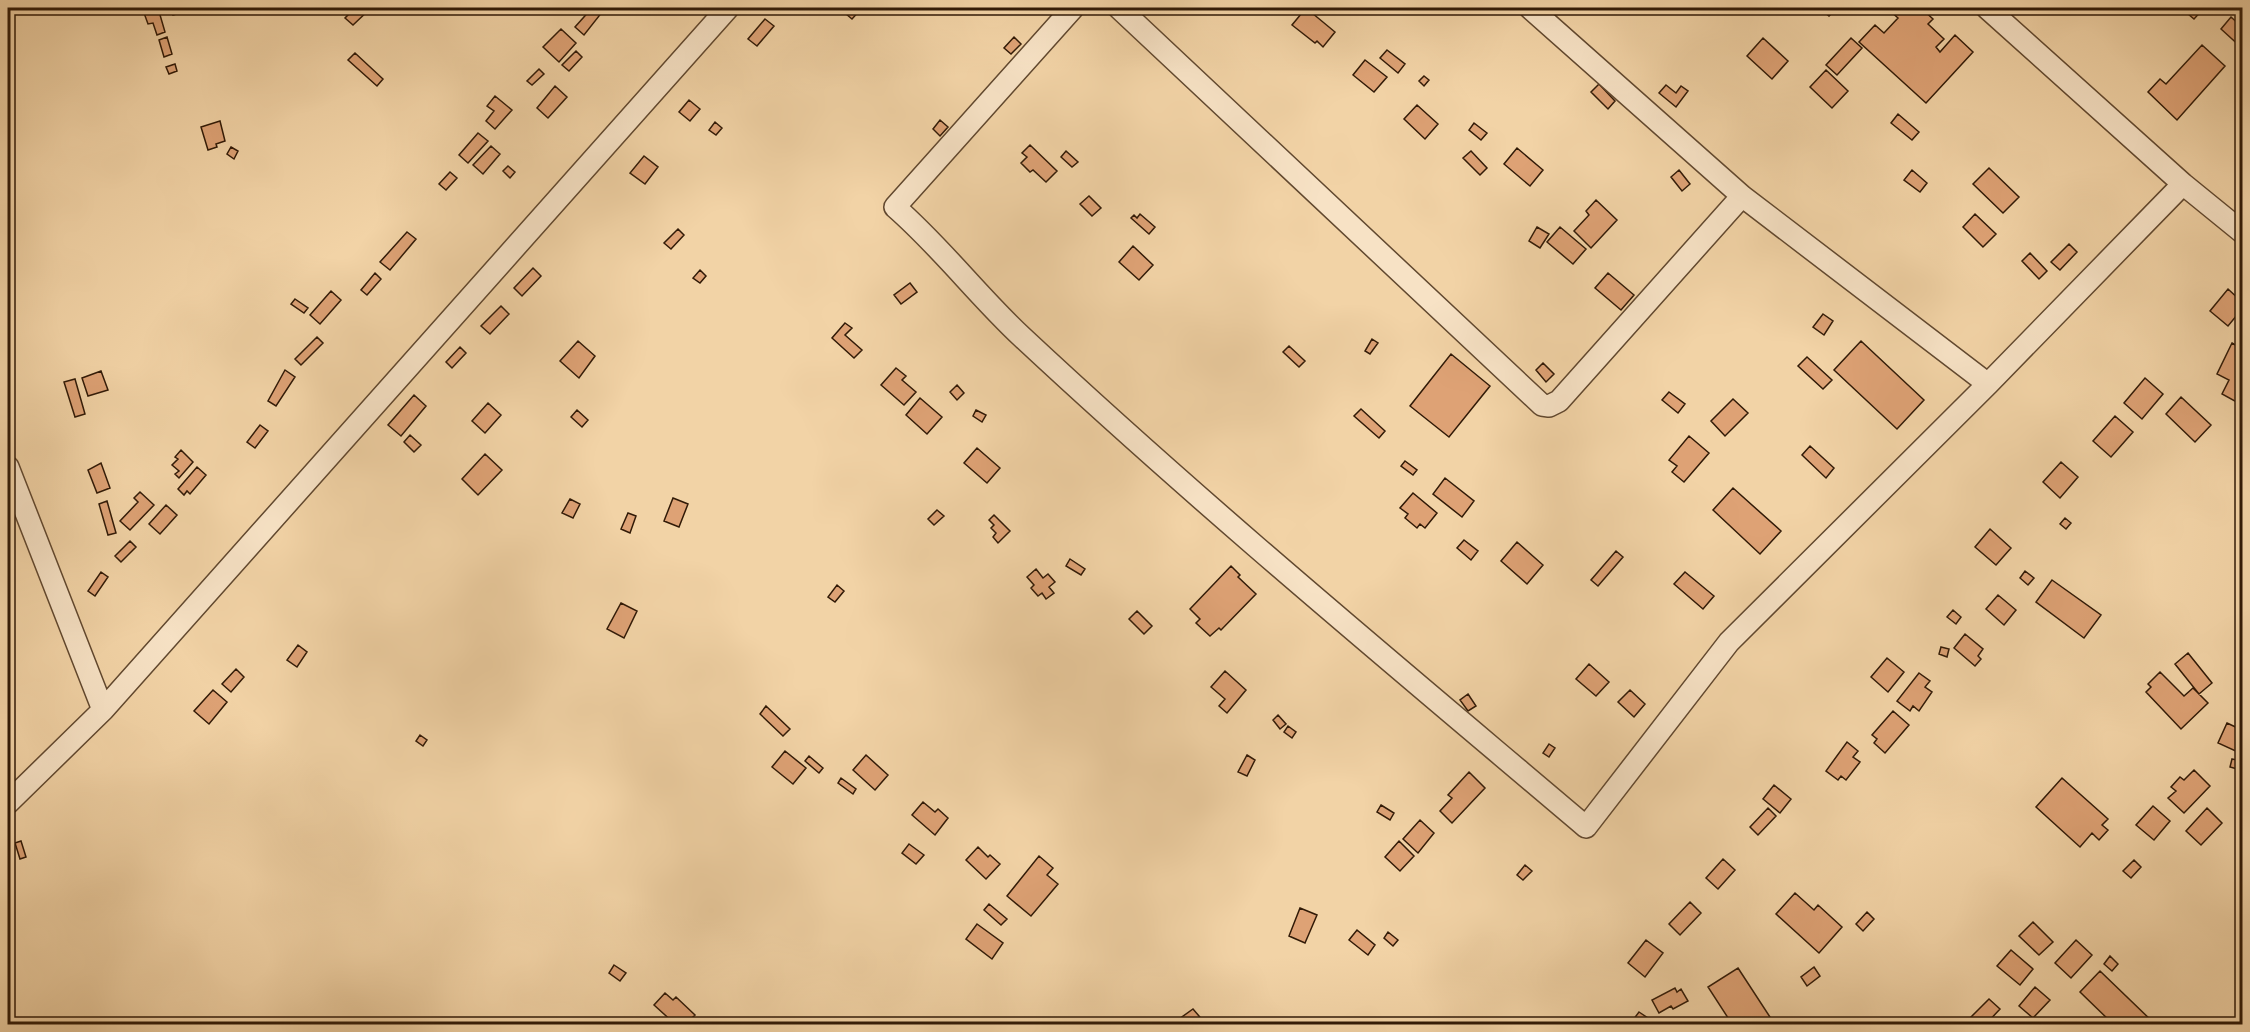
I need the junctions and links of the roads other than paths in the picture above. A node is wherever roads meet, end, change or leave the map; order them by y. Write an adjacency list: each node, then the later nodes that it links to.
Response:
1 (728, 8): 11 (street)
2 (1073, 8): 9 (street)
3 (1119, 8): 7 (street)
4 (1530, 8): 7 (street)
5 (1987, 8): 6 (street)
6 (2183, 184): 8 (street); 9 (street)
7 (1742, 196): 9 (street)
8 (2242, 232)
9 (1988, 384)
10 (8, 467): 11 (street)
11 (103, 710): 12 (street)
12 (8, 802)

